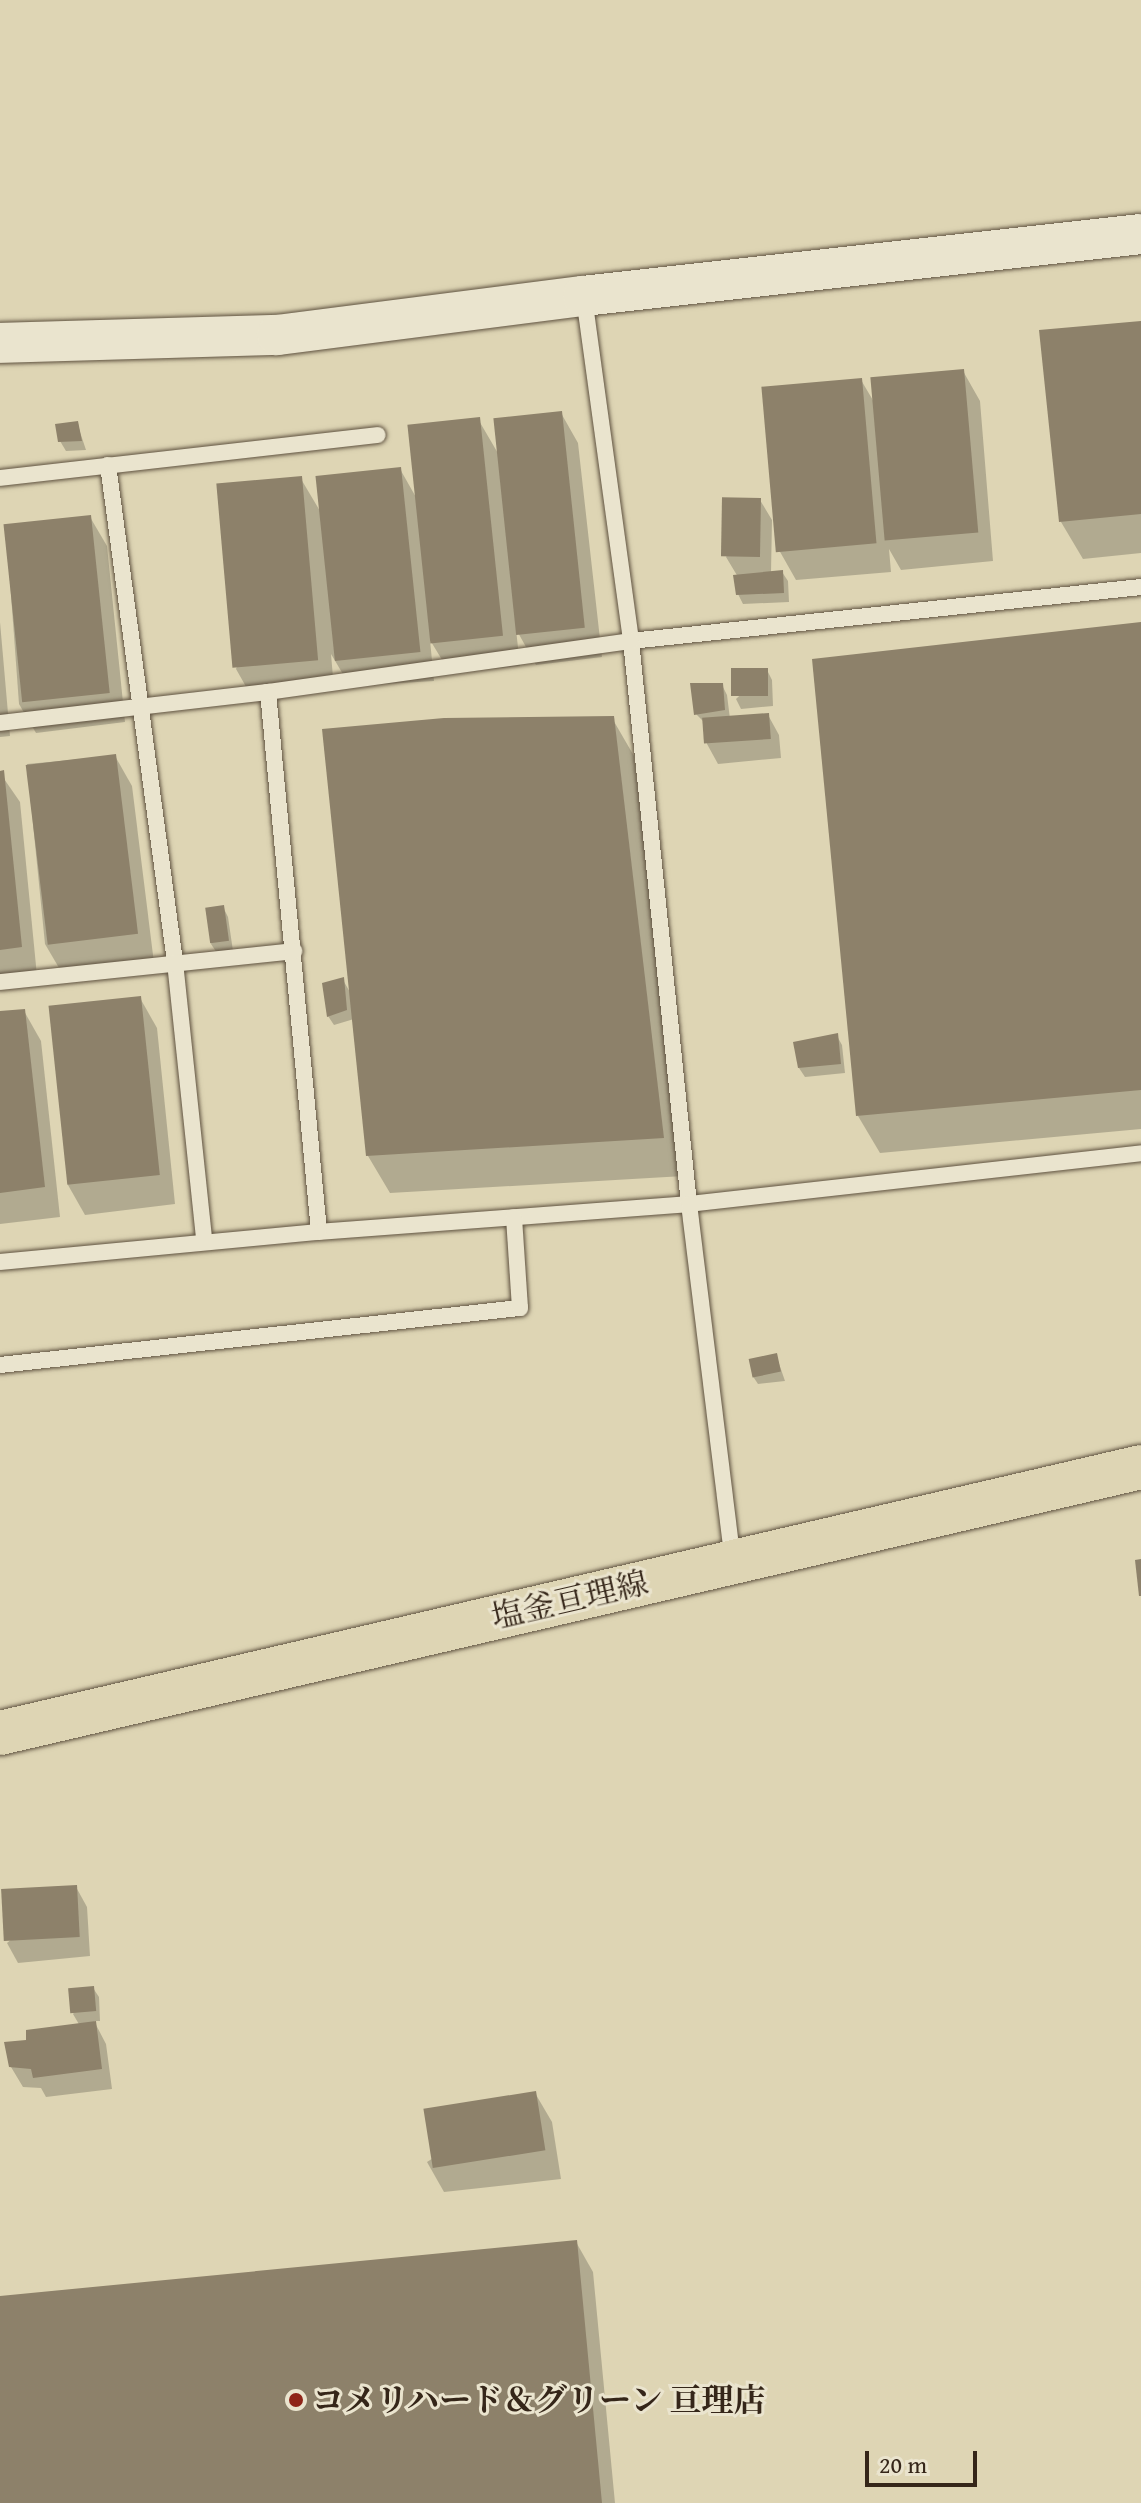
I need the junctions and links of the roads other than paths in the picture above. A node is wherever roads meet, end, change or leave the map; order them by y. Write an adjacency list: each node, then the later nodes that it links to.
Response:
1 (1141, 234): 2 (street)
2 (583, 296): 3 (street); 8 (lane)
3 (0, 343)
4 (378, 435): 5 (lane)
5 (108, 465): 6 (lane); 10 (lane)
6 (0, 478)
7 (1141, 587): 8 (lane)
8 (631, 641): 9 (lane); 16 (lane)
9 (268, 692): 10 (lane); 12 (lane)
10 (139, 705): 11 (lane); 13 (lane)
11 (0, 723)
12 (294, 951): 13 (lane); 18 (lane)
13 (175, 962): 14 (lane); 19 (lane)
14 (0, 982)
15 (1141, 1153): 16 (lane)
16 (689, 1204): 17 (lane); 23 (lane)
17 (514, 1217): 18 (lane); 21 (lane)
18 (319, 1232): 19 (lane)
19 (204, 1240): 20 (lane)
20 (0, 1262)
21 (0, 1365)
22 (1141, 1467): 23 (main road, 塩釜亘理線)
23 (733, 1563): 24 (main road, 塩釜亘理線)
24 (0, 1733)

